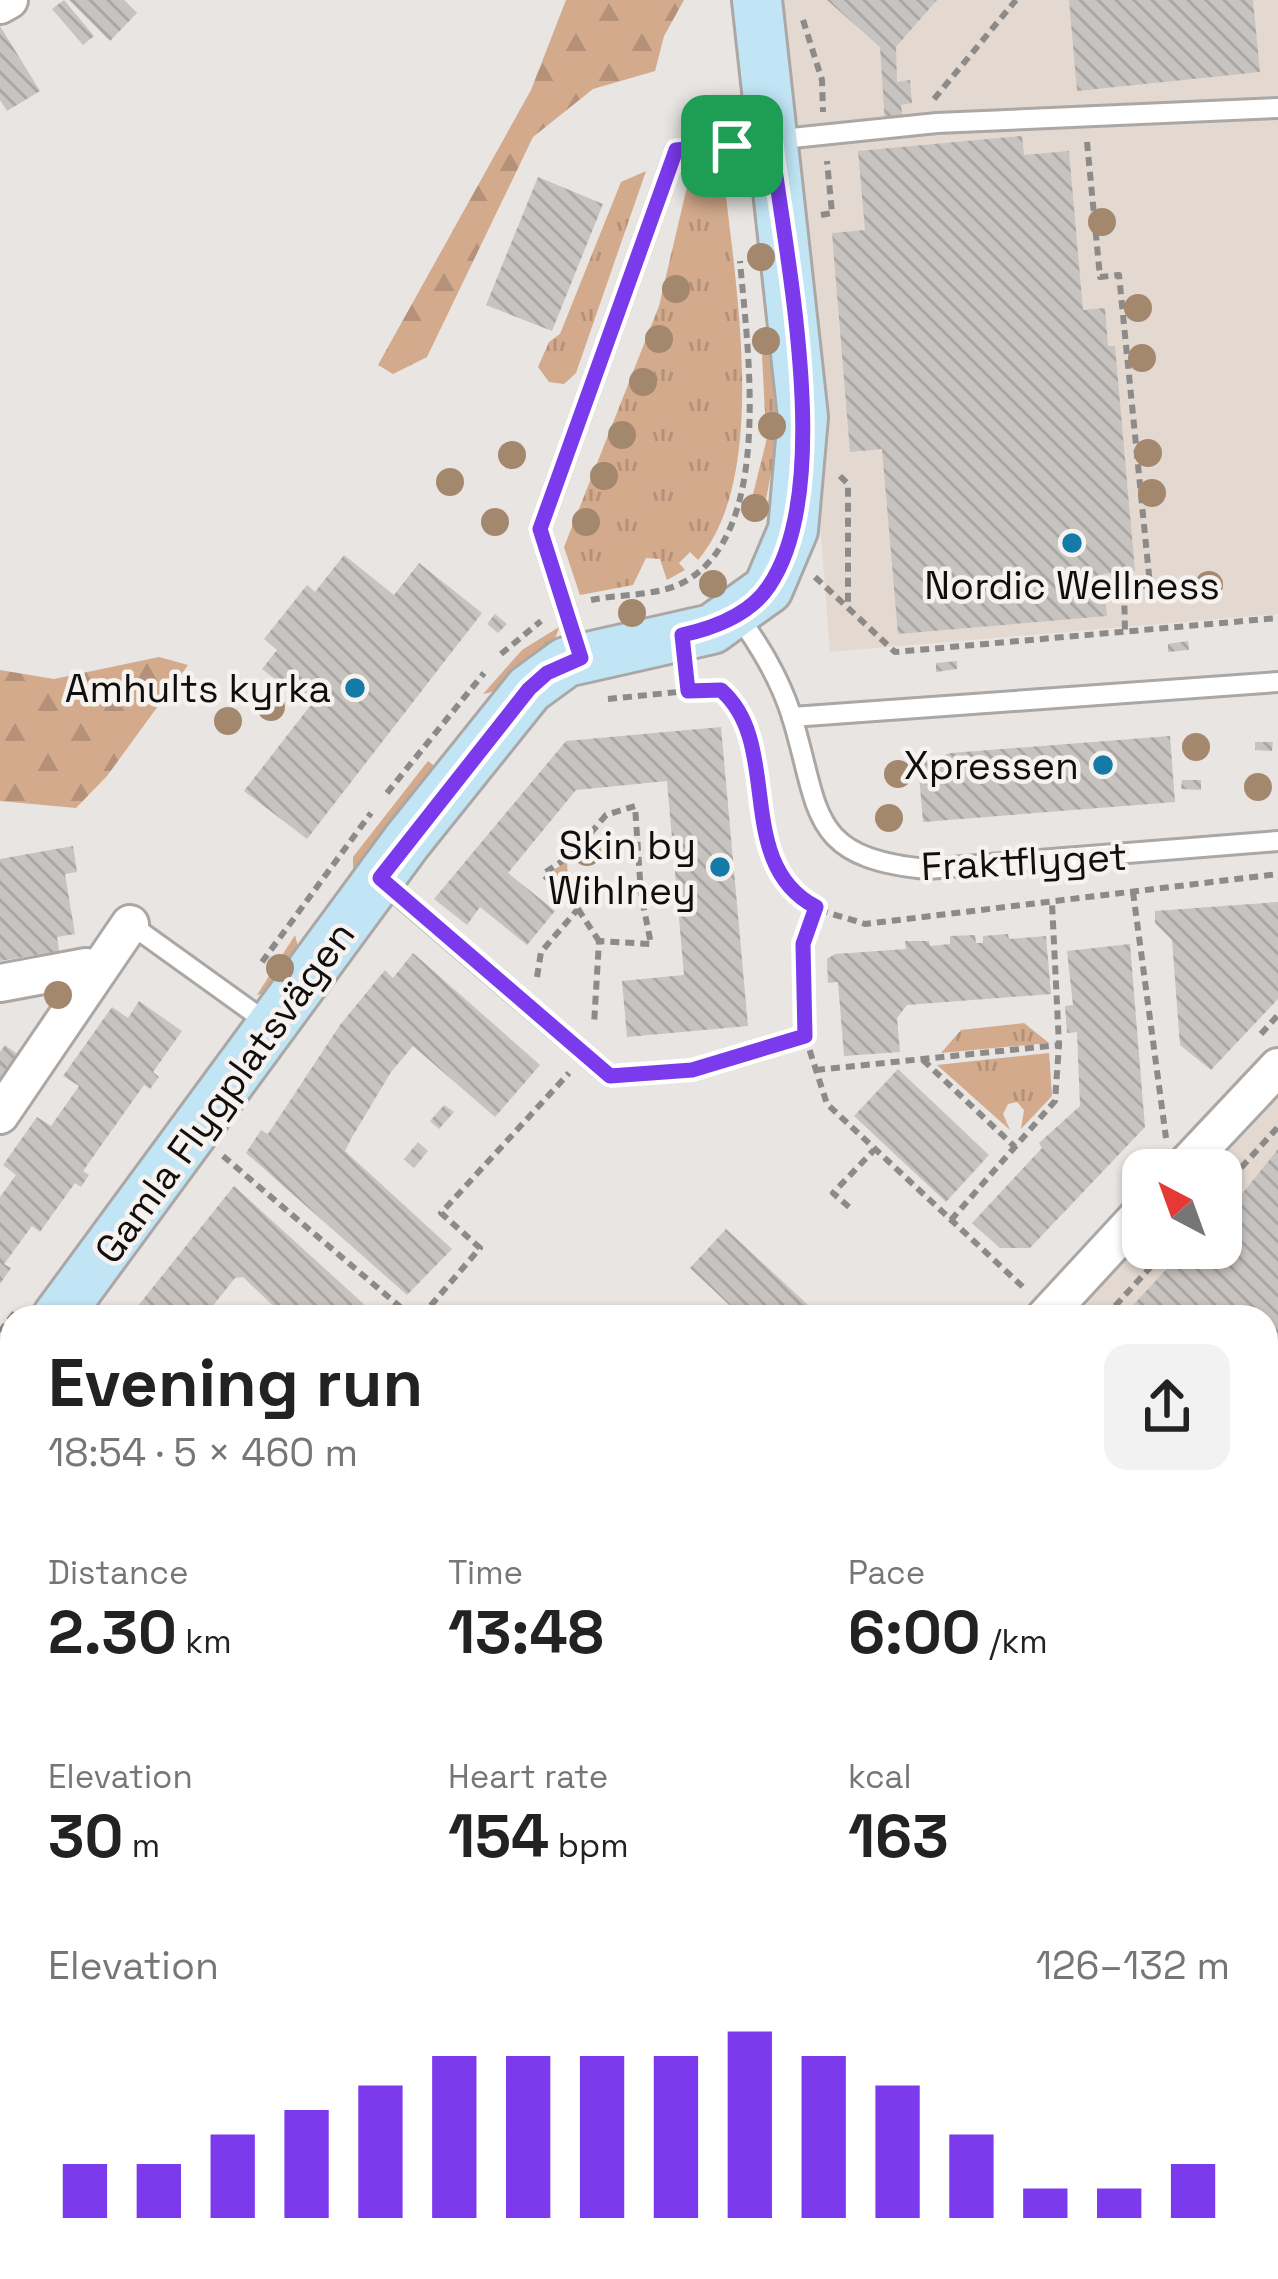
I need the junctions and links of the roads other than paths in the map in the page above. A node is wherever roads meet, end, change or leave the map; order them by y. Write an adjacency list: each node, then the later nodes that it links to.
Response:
1 (8, 0): 3 (street)
2 (757, 0): 5 (street, Gamla Flygplatsvägen)
3 (0, 5)
4 (1278, 108): 5 (lane)
5 (771, 140): 6 (street, Gamla Flygplatsvägen); 7 (lane)
6 (738, 615): 7 (street, Gamla Flygplatsvägen); 9 (lane, Fraktflyget)
7 (581, 658): 11 (street, Gamla Flygplatsvägen)
8 (1278, 682): 9 (lane)
9 (792, 717): 10 (lane, Fraktflyget)
10 (1278, 841)
11 (380, 878): 15 (street, Gamla Flygplatsvägen); 17 (lane)
12 (130, 924): 13 (street); 15 (lane)
13 (96, 971): 14 (street); 18 (street)
14 (0, 983)
15 (255, 1014): 21 (street, Gamla Flygplatsvägen)
16 (1262, 1058): 19 (street)
17 (610, 1076)
18 (0, 1114)
19 (1185, 1149)
20 (1122, 1211): 22 (street)
21 (65, 1305)
22 (1054, 1305)

